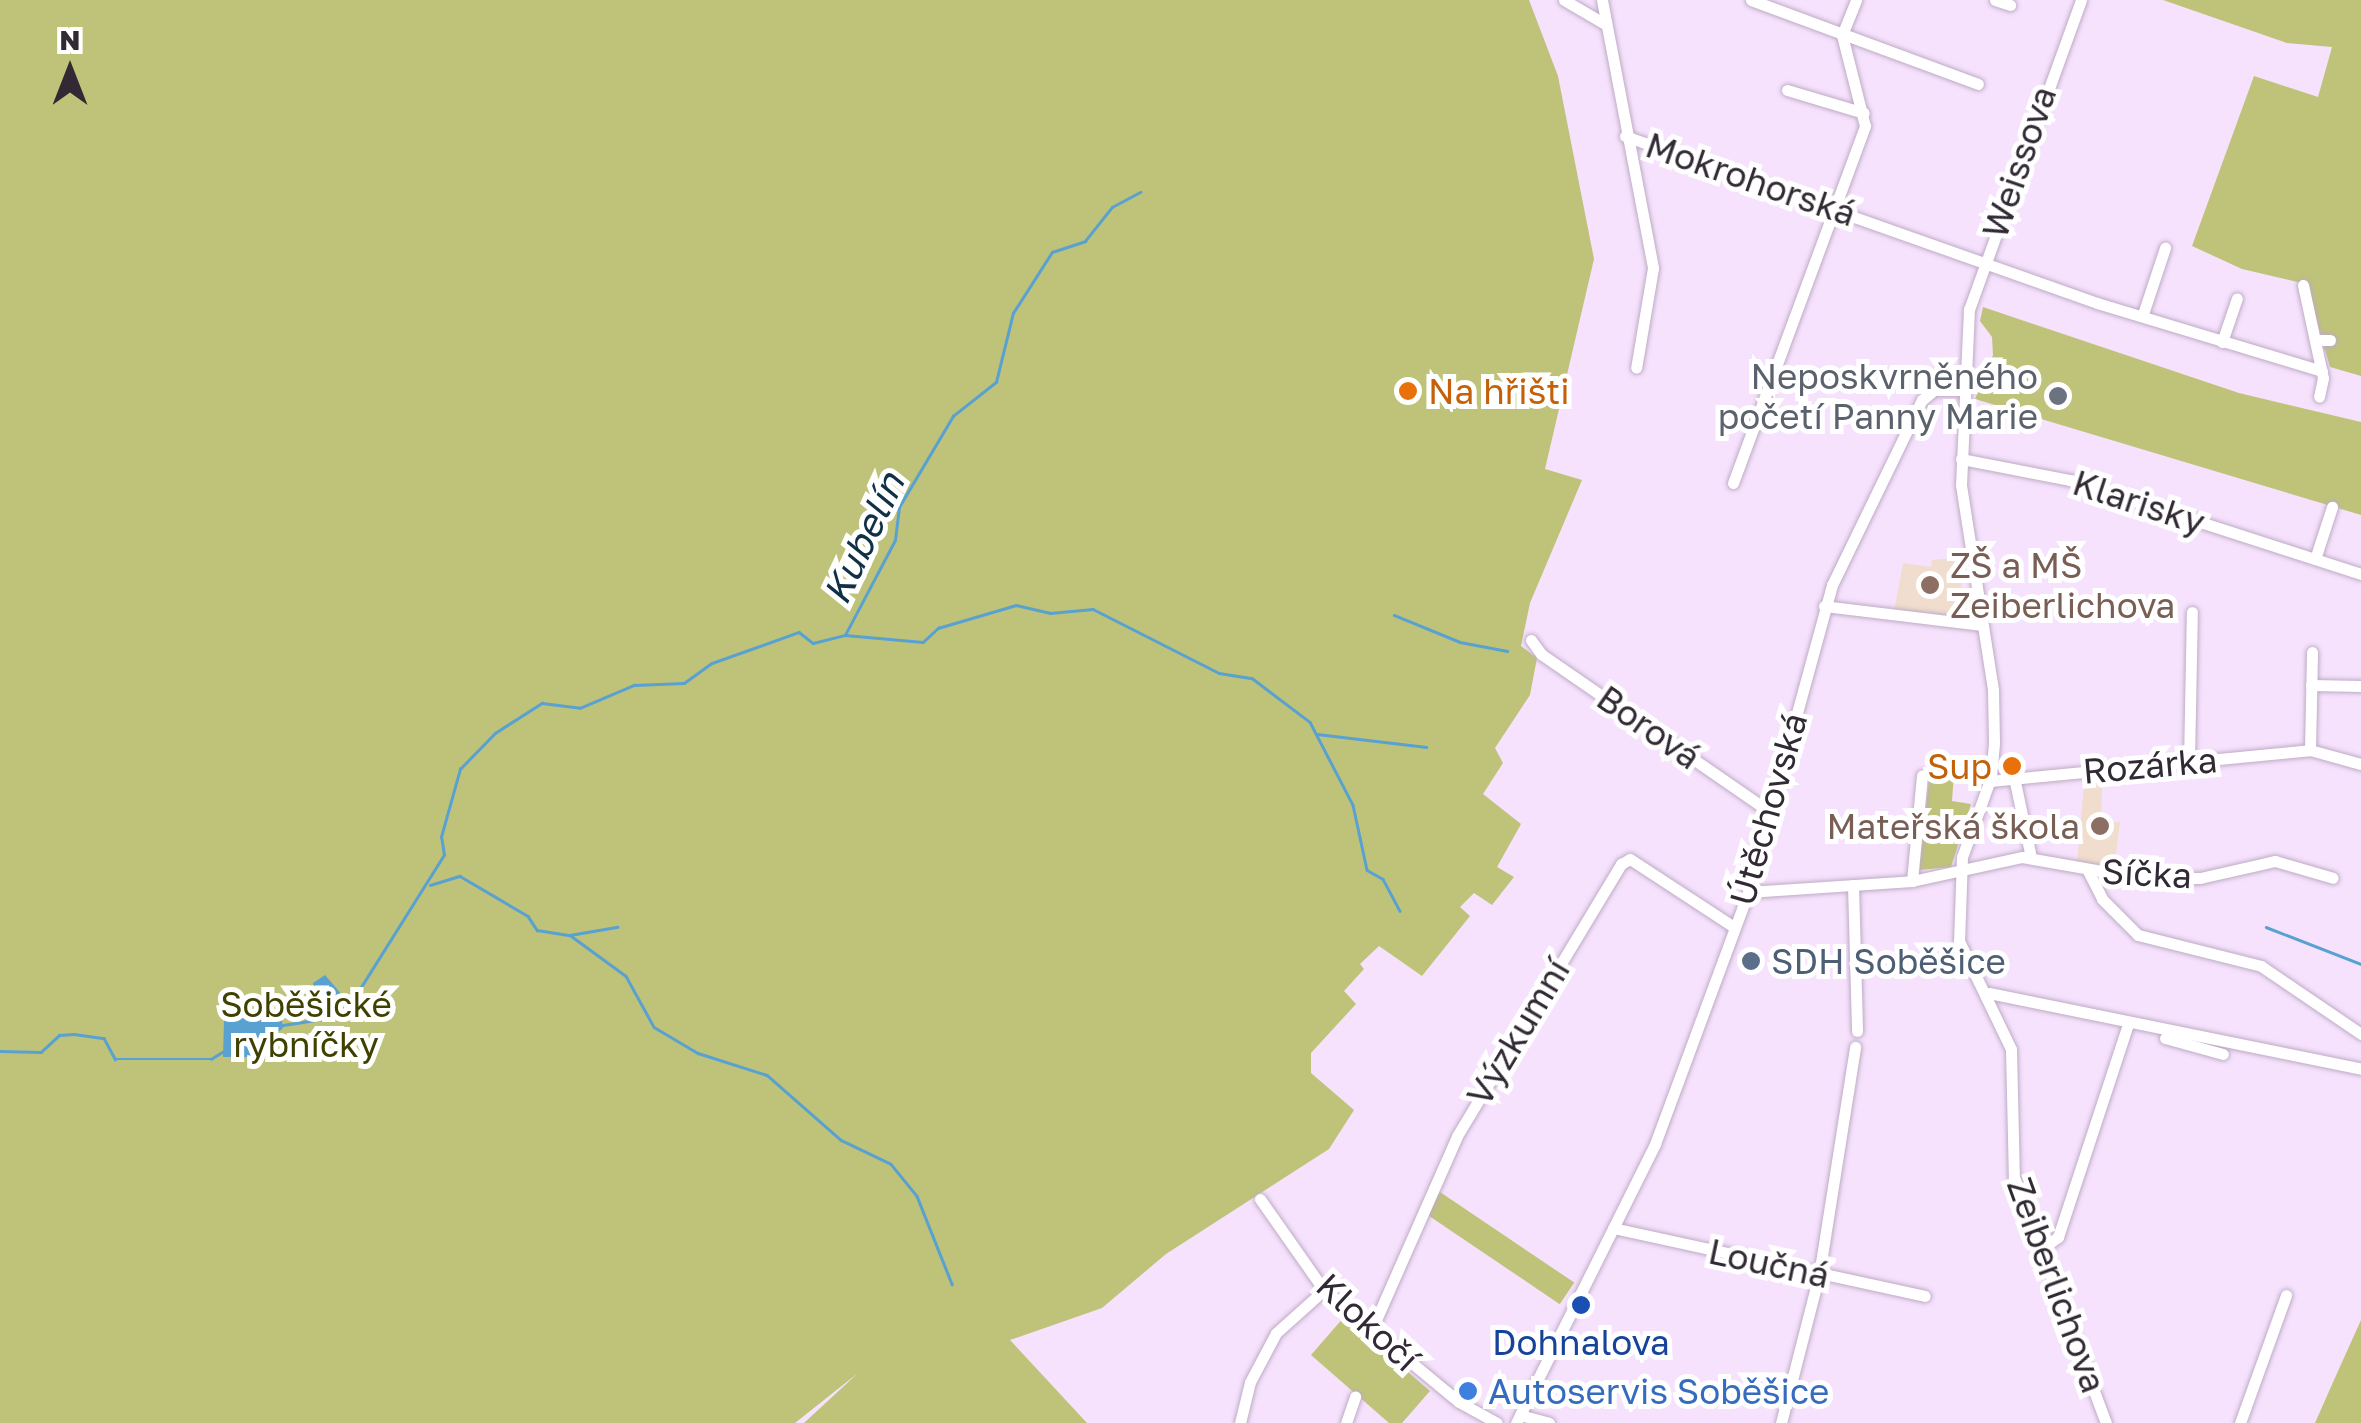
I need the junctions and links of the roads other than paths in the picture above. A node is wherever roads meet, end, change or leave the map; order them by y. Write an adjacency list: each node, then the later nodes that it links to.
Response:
1 (1564, 0): 8 (street)
2 (1602, 0): 8 (street, Mokrohorská)
3 (1752, 0): 9 (street)
4 (1856, 0): 9 (street)
5 (1995, 0): 7 (street)
6 (2081, 0): 16 (street, Weissova)
7 (2010, 5)
8 (1605, 24): 13 (street, Mokrohorská)
9 (1842, 35): 10 (street); 12 (street)
10 (1978, 84)
11 (1788, 90): 12 (street)
12 (1864, 113): 14 (street)
13 (1624, 136): 14 (street, Mokrohorská); 24 (street)
14 (1832, 207): 16 (street, Mokrohorská); 29 (street)
15 (2165, 248): 19 (street)
16 (1984, 262): 19 (street, Mokrohorská); 20 (street, Weissova)
17 (2303, 285): 21 (street)
18 (2237, 298): 23 (street)
19 (2143, 314): 23 (street, Mokrohorská)
20 (1968, 328): 26 (street, Zeiberlichova)
21 (2315, 340): 22 (street); 25 (street)
22 (2330, 340)
23 (2222, 342): 25 (street, Mokrohorská)
24 (1636, 368)
25 (2322, 371): 27 (street)
26 (1964, 390): 28 (street, Zeiberlichova); 33 (street, Útěchovská)
27 (2319, 398)
28 (1961, 459): 31 (street, Klarisky); 35 (street, Zeiberlichova)
29 (1733, 483)
30 (2332, 507): 31 (street)
31 (2315, 559): 32 (street, Klarisky)
32 (2361, 574)
33 (1824, 606): 35 (street); 46 (street, Útěchovská)
34 (2192, 612): 41 (street)
35 (1980, 625): 44 (street, Zeiberlichova)
36 (1531, 640): 46 (street, Borová)
37 (2312, 652): 38 (street)
38 (2311, 685): 39 (street); 40 (street)
39 (2361, 686)
40 (2310, 750): 41 (street, Rozárka); 42 (street, Rozárka)
41 (2189, 762): 45 (street, Rozárka)
42 (2361, 764)
43 (1922, 775): 51 (street)
44 (1990, 781): 45 (street, Rozárka); 49 (street, Zeiberlichova)
45 (2015, 782): 47 (street)
46 (1770, 812): 53 (street, Útěchovská)
47 (2031, 857): 48 (street, Síčka); 49 (street, Síčka)
48 (2088, 871): 50 (street, Síčka); 59 (street)
49 (1960, 872): 51 (street, Síčka); 55 (street, Zeiberlichova)
50 (2333, 878)
51 (1912, 881): 52 (street, Síčka)
52 (1853, 885): 53 (street, Síčka); 58 (street)
53 (1748, 892): 54 (street, Útěchovská)
54 (1734, 927): 64 (street, Útěchovská); 70 (street, Výzkumní)
55 (1989, 992): 56 (street); 65 (street, Zeiberlichova)
56 (2128, 1024): 57 (street); 65 (street)
57 (2148, 1028): 61 (street); 62 (street)
58 (1857, 1031)
59 (2361, 1034)
60 (1855, 1046): 66 (street)
61 (2223, 1054)
62 (2361, 1069)
63 (1260, 1199): 67 (street, Klokočí)
64 (1613, 1228): 66 (street, Loučná); 72 (street, Útěchovská)
65 (2038, 1252): 78 (street, Zeiberlichova)
66 (1819, 1275): 69 (street, Loučná); 77 (street)
67 (1324, 1290): 70 (street, Klokočí); 73 (street)
68 (2286, 1295): 79 (street)
69 (1925, 1296)
70 (1372, 1329): 75 (street, Klokočí)
71 (1356, 1398): 74 (street)
72 (1518, 1419): 76 (street)
73 (1240, 1423)
74 (1346, 1423)
75 (1497, 1423)
76 (1549, 1423)
77 (1781, 1423)
78 (2106, 1423)
79 (2240, 1423)

